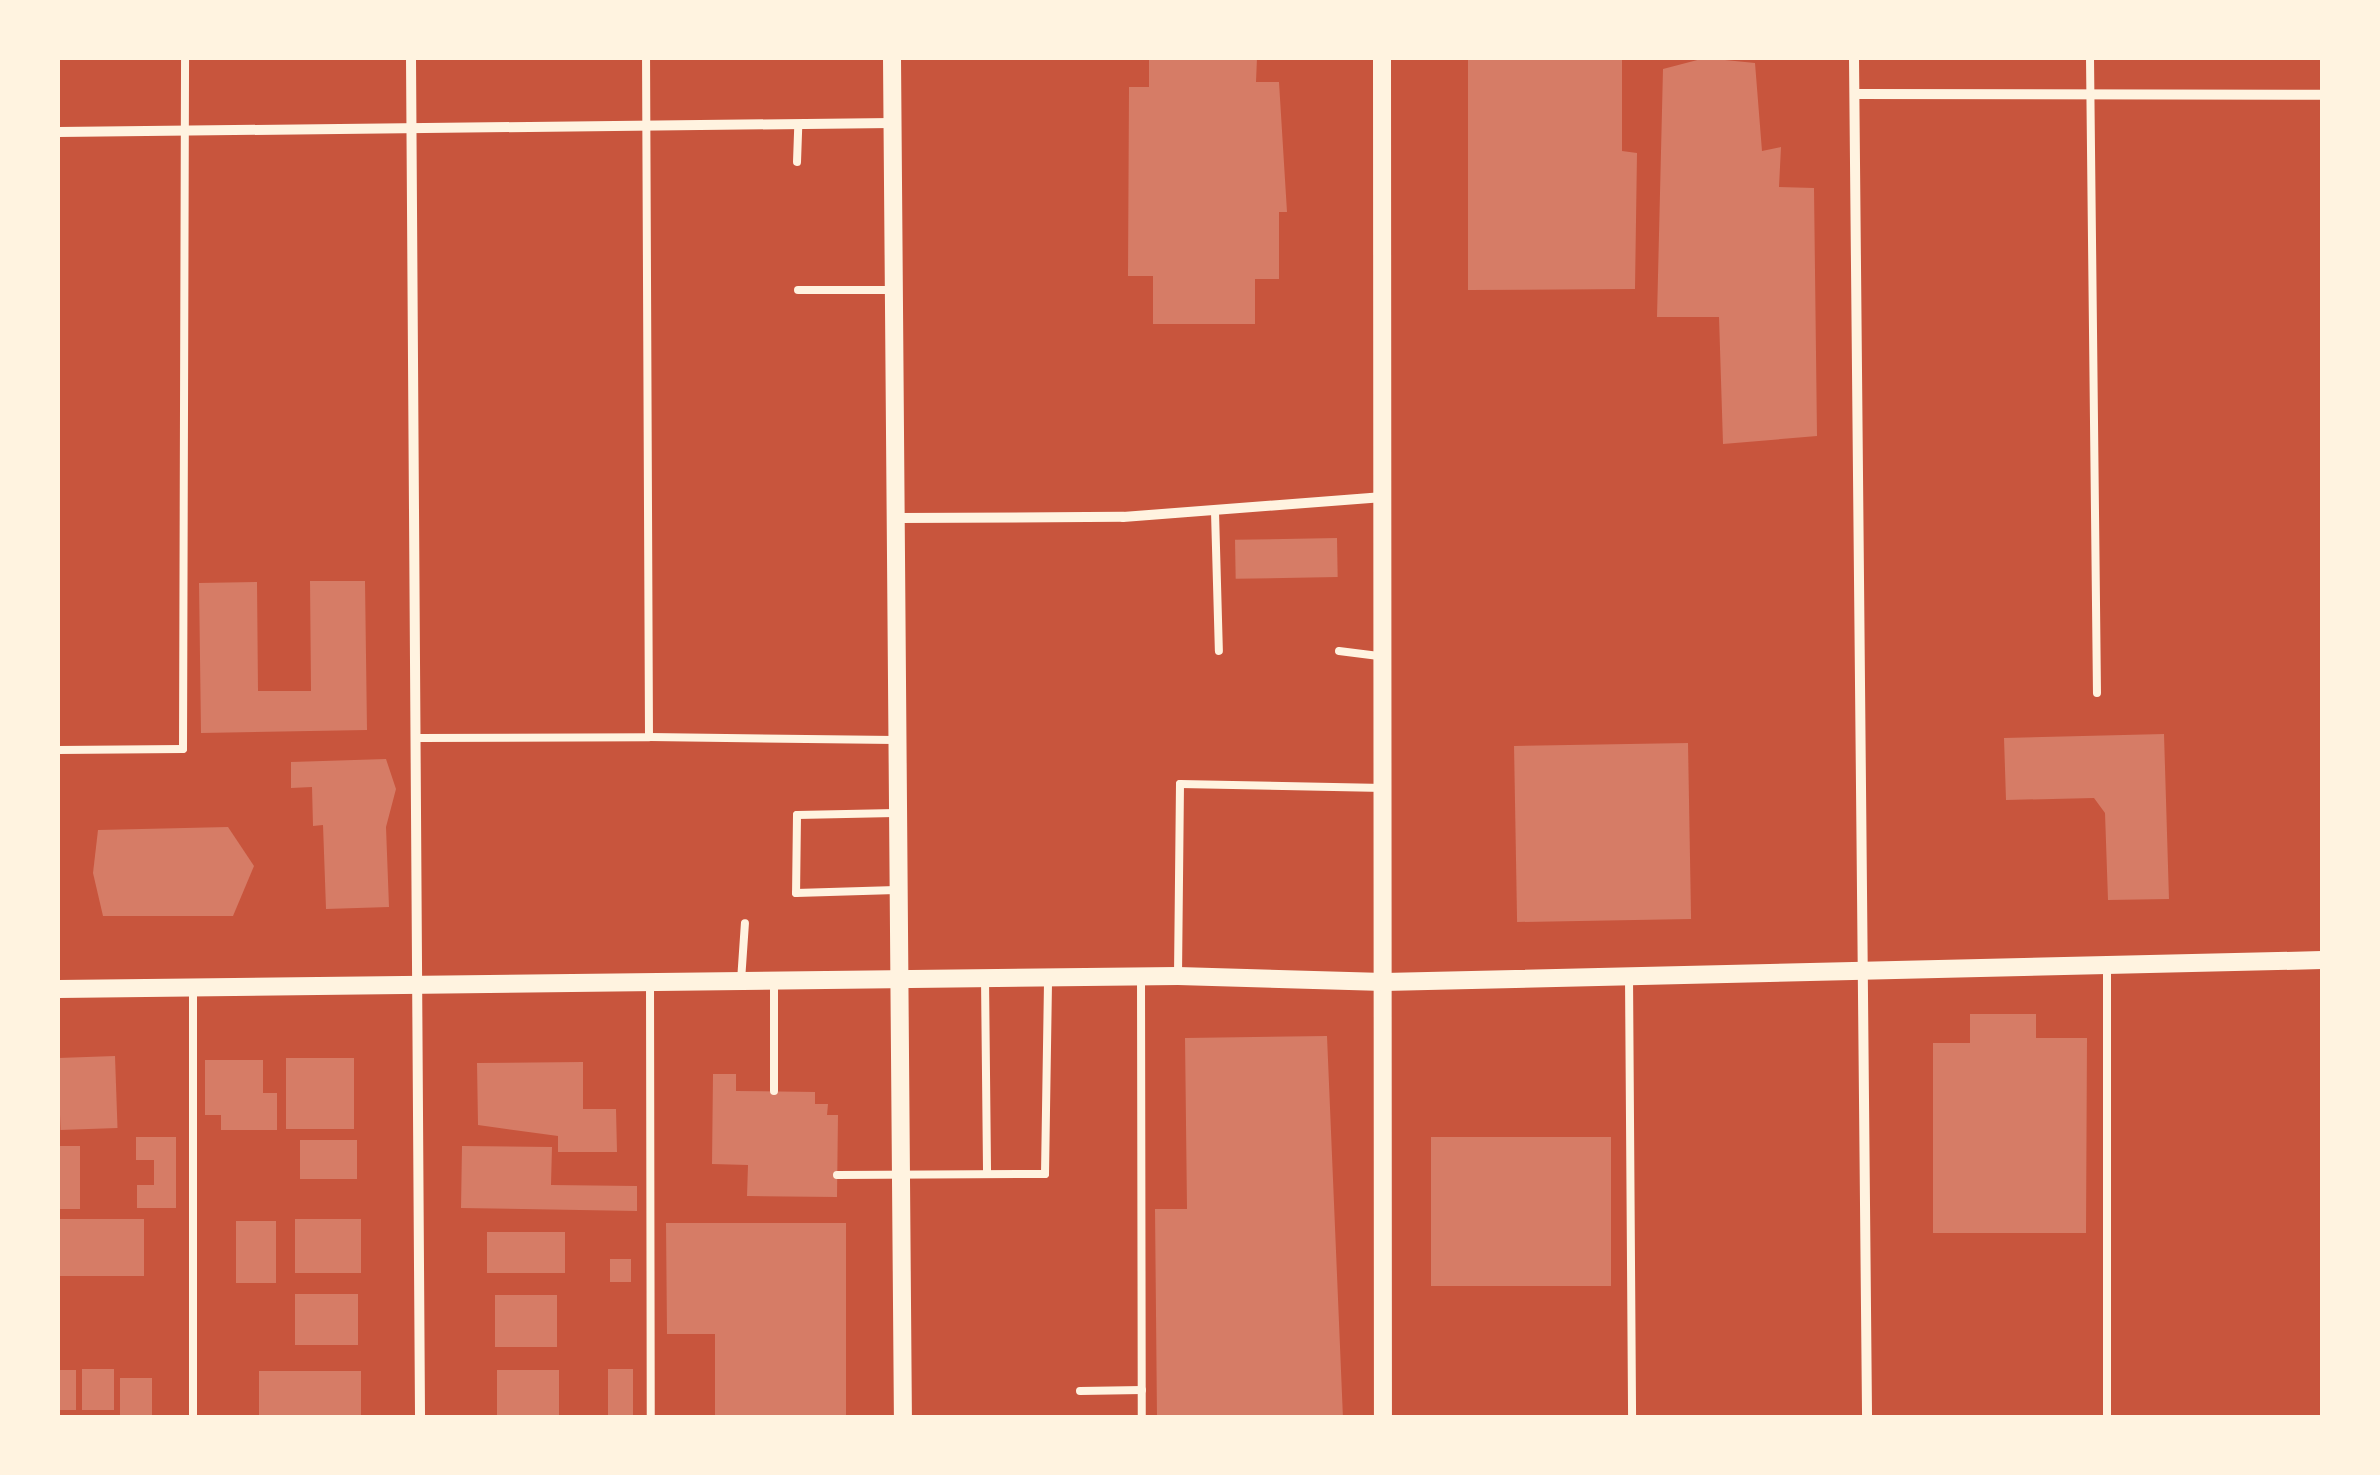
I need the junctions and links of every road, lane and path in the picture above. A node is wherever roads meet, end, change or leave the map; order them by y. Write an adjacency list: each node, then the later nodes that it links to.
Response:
1 (185, 58): 15 (lane)
2 (410, 58): 14 (street)
3 (646, 58): 13 (lane)
4 (892, 58): 11 (street)
5 (1382, 58): 20 (street)
6 (1854, 58): 8 (street)
7 (2090, 58): 9 (lane)
8 (1854, 94): 9 (street); 37 (street)
9 (2089, 95): 10 (street); 26 (lane)
10 (2322, 96)
11 (892, 122): 12 (street); 19 (street)
12 (798, 124): 13 (street); 17 (lane)
13 (647, 125): 14 (street); 27 (lane)
14 (412, 128): 15 (street); 28 (street)
15 (186, 131): 16 (street); 30 (lane)
16 (58, 132)
17 (797, 162)
18 (798, 290): 19 (lane)
19 (895, 290): 22 (street)
20 (1383, 497): 21 (street); 25 (street)
21 (1215, 512): 22 (street); 24 (lane)
22 (899, 518): 29 (street)
23 (1339, 650): 25 (lane)
24 (1219, 651)
25 (1384, 657): 31 (street)
26 (2097, 693)
27 (650, 736): 28 (lane); 29 (lane)
28 (419, 738): 48 (street)
29 (900, 740): 32 (street)
30 (58, 750)
31 (1384, 788): 40 (lane); 47 (street)
32 (900, 813): 33 (street); 33 (lane)
33 (900, 890): 43 (street)
34 (745, 922): 44 (lane)
35 (2322, 960): 36 (street)
36 (2107, 962): 37 (street); 65 (lane)
37 (1862, 964): 38 (street); 64 (street)
38 (1629, 971): 47 (street); 63 (lane)
39 (1141, 976): 40 (street); 42 (street); 55 (lane)
40 (1178, 976): 47 (street)
41 (986, 978): 42 (street); 43 (street); 53 (lane)
42 (1048, 978): 53 (lane)
43 (900, 979): 45 (street); 52 (street)
44 (740, 981): 45 (street); 46 (street)
45 (774, 981): 51 (lane)
46 (650, 982): 48 (street); 59 (lane)
47 (1384, 982): 62 (street)
48 (422, 985): 49 (street); 58 (street)
49 (193, 988): 50 (street); 57 (lane)
50 (58, 990)
51 (774, 1091)
52 (901, 1174): 53 (lane); 54 (lane); 60 (street)
53 (987, 1174)
54 (837, 1175)
55 (1142, 1390): 56 (lane); 61 (lane)
56 (1080, 1391)
57 (192, 1418)
58 (420, 1418)
59 (651, 1418)
60 (903, 1418)
61 (1142, 1418)
62 (1383, 1418)
63 (1632, 1418)
64 (1867, 1418)
65 (2107, 1418)

